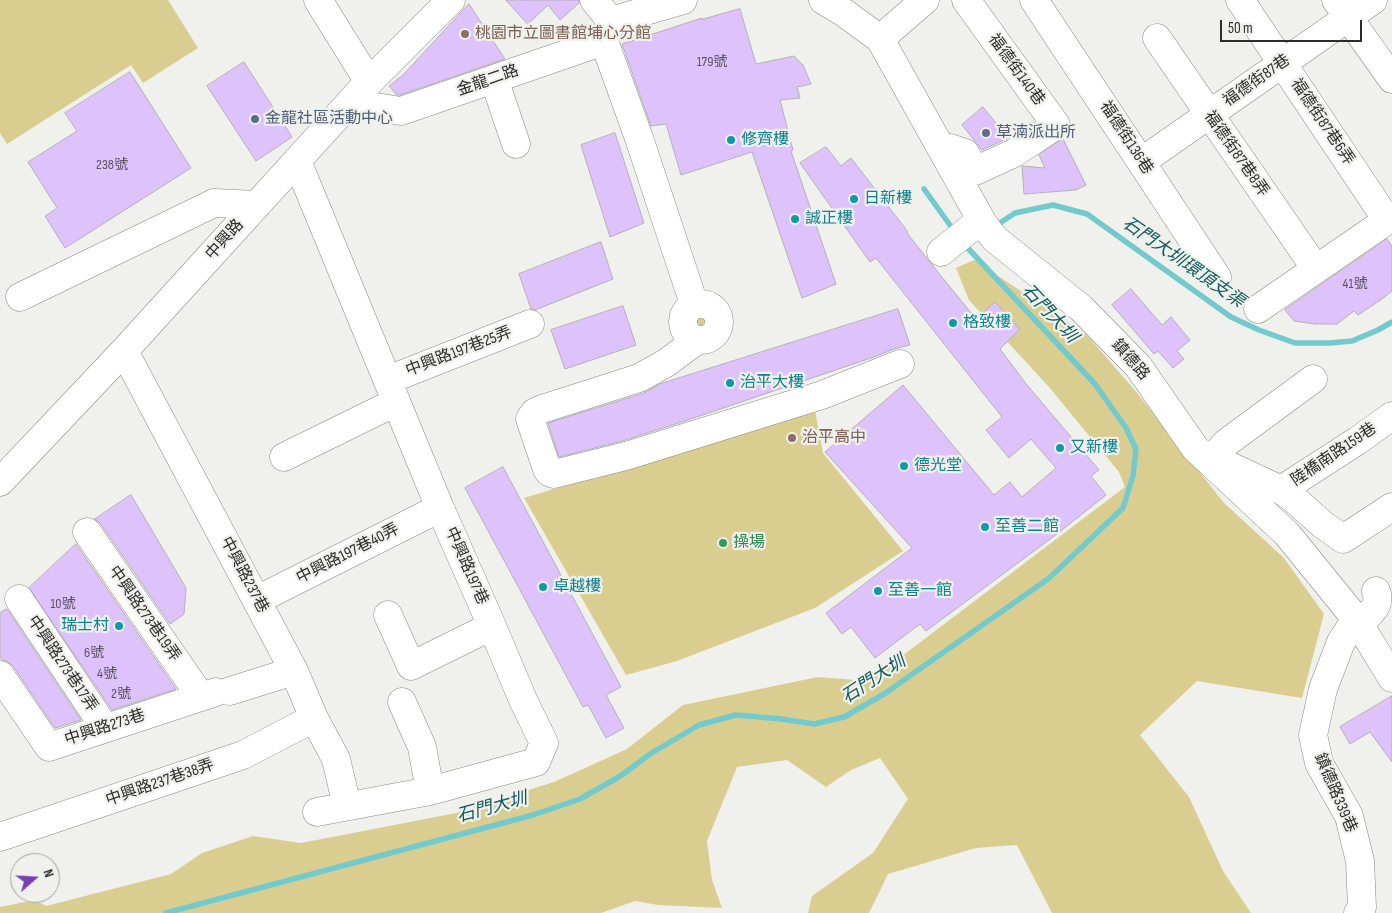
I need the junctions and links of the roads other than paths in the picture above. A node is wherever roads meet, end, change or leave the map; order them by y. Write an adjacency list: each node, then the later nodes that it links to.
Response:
1 (318, 0): 18 (street)
2 (451, 0): 18 (street, 中興路)
3 (594, 0): 12 (street)
4 (683, 0): 12 (street, 金龍二路)
5 (823, 0): 14 (street)
6 (925, 0): 14 (street)
7 (966, 0): 22 (street, 福德街140巷)
8 (1034, 0): 24 (street, 福德街136巷)
9 (1240, 0): 15 (street, 福德街87巷6弄)
10 (1373, 0): 11 (street, 福德街87巷)
11 (1342, 9): 15 (street, 福德街87巷); 17 (street)
12 (607, 31): 16 (street, 金龍二路); 33 (street)
13 (1157, 38): 20 (street, 福德街87巷8弄)
14 (880, 39): 22 (street, 鎮德路)
15 (1283, 63): 20 (street, 福德街87巷); 26 (street, 福德街87巷6弄)
16 (494, 79): 19 (street, 金龍二路); 21 (street)
17 (1392, 79)
18 (369, 82): 19 (street, 中興路)
19 (350, 103): 23 (street, 中興路)
20 (1209, 115): 24 (street, 福德街87巷); 27 (street, 福德街87巷8弄)
21 (516, 144)
22 (940, 146): 37 (street, 鎮德路)
23 (297, 161): 25 (street, 中興路); 35 (street, 中興路197巷)
24 (1142, 162): 28 (street, 福德街136巷)
25 (257, 205): 29 (street); 32 (street, 中興路)
26 (1390, 219): 27 (street)
27 (1316, 269): 30 (street)
28 (1217, 277)
29 (20, 297)
30 (1258, 309)
31 (530, 324): 35 (street, 中興路197巷25弄)
32 (124, 351): 39 (street, 中興路); 46 (street, 中興路237巷)
33 (900, 364)
34 (1313, 379): 37 (street)
35 (392, 391): 38 (street, 中興路197巷25弄); 42 (street, 中興路197巷)
36 (1392, 416): 40 (street, 陸橋南路159巷)
37 (1204, 453): 40 (street, 陸橋南路159巷); 48 (street, 鎮德路)
38 (284, 457)
39 (0, 482)
40 (1281, 490): 41 (street)
41 (1392, 507)
42 (440, 508): 46 (street, 中興路197巷40弄); 49 (street, 中興路197巷)
43 (87, 532): 53 (street, 中興路273巷19弄)
44 (1376, 591): 48 (street, 鎮德路339巷)
45 (19, 600): 56 (street, 中興路273巷17弄)
46 (257, 600): 50 (street, 中興路237巷)
47 (388, 615): 49 (street)
48 (1357, 622): 51 (street, 鎮德路); 61 (street, 鎮德路339巷)
49 (492, 626): 57 (street, 中興路197巷)
50 (294, 671): 53 (street, 中興路273巷); 55 (street, 中興路237巷)
51 (1392, 678)
52 (2, 683): 56 (street, 中興路273巷)
53 (216, 693): 56 (street, 中興路273巷)
54 (402, 702): 57 (street)
55 (314, 718): 58 (street, 中興路237巷); 60 (street, 中興路237巷38弄)
56 (105, 728)
57 (430, 791): 58 (street, 中興路197巷)
58 (347, 806): 59 (street, 中興路197巷)
59 (317, 812)
60 (0, 837)
61 (1358, 913)

